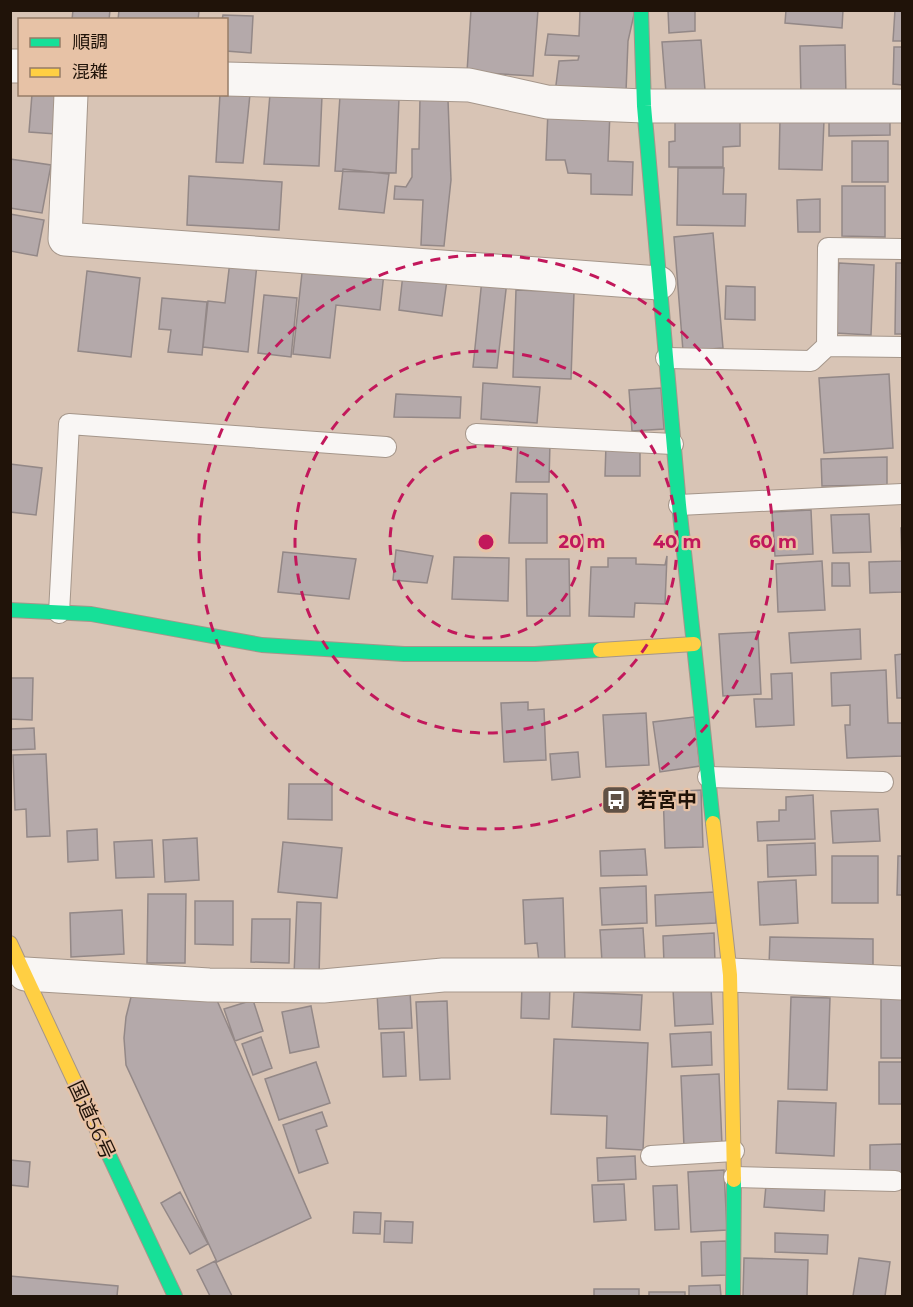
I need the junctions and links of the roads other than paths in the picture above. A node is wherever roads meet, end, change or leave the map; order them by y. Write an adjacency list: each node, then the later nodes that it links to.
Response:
1 (641, 10): 4 (main road)
2 (228, 79): 4 (street)
3 (71, 96): 7 (street)
4 (644, 106): 5 (street); 7 (main road)
5 (903, 106)
6 (903, 249): 8 (lane)
7 (659, 283): 10 (main road)
8 (827, 346): 9 (lane); 10 (lane)
9 (903, 347)
10 (666, 358): 12 (main road)
11 (476, 434): 12 (lane)
12 (673, 444): 15 (main road)
13 (387, 447): 17 (lane)
14 (903, 494): 15 (lane)
15 (679, 505): 18 (main road)
16 (10, 610): 17 (main road)
17 (59, 613): 18 (main road)
18 (694, 644): 19 (main road)
19 (708, 777): 20 (lane); 23 (main road)
20 (883, 782)
21 (10, 943): 22 (main road, 国道56号)
22 (25, 974): 23 (street); 29 (main road, 国道56号)
23 (730, 975): 24 (street); 25 (main road)
24 (903, 983)
25 (734, 1150): 26 (lane); 27 (main road)
26 (651, 1156)
27 (734, 1177): 28 (lane); 30 (main road)
28 (895, 1181)
29 (175, 1296)
30 (733, 1296)

